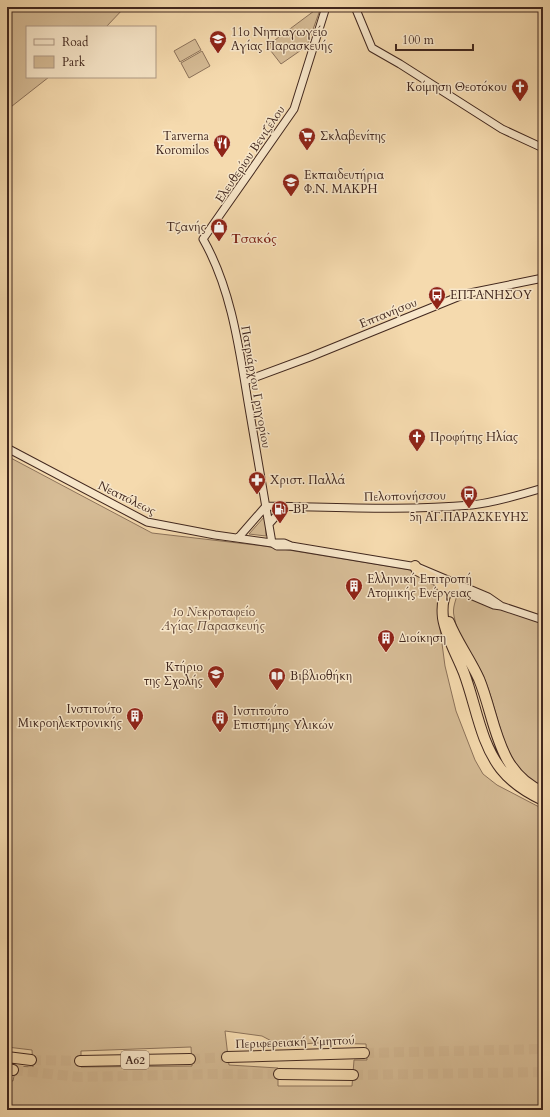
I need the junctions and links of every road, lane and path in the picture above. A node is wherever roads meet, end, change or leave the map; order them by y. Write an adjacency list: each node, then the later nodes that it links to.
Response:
1 (326, 7): 4 (street, Ελευθερίου Βενιζέλου)
2 (355, 7): 3 (street)
3 (543, 148)
4 (203, 239): 6 (street, Πατριάρχου Γρηγορίου)
5 (543, 278): 6 (street, Επτανήσου)
6 (245, 381): 9 (street, Πατριάρχου Γρηγορίου)
7 (7, 448): 12 (street, Νεαπόλεως)
8 (543, 488): 10 (street, Πελοπονήσσου)
9 (266, 506): 10 (street, Πελοπονήσσου); 11 (street, Πατριάρχου Γρηγορίου); 12 (street)
10 (284, 507): 11 (street)
11 (269, 524): 13 (street, Πατριάρχου Γρηγορίου)
12 (238, 538): 13 (street, Νεαπόλεως)
13 (272, 543): 14 (street, Νεαπόλεως)
14 (415, 566): 15 (street, Νεαπόλεως); 16 (highway)
15 (452, 584): 16 (highway); 17 (street, Νεαπόλεως); 18 (highway)
16 (445, 595): 19 (highway)
17 (543, 620)
18 (543, 792)
19 (543, 800)
20 (364, 1053): 22 (highway, Περιφερειακή Υμηττού)
21 (7, 1057): 24 (highway)
22 (227, 1057)
23 (190, 1059): 25 (highway, Α62)
24 (30, 1060)
25 (80, 1061)
26 (279, 1074): 27 (highway)
27 (353, 1075)

